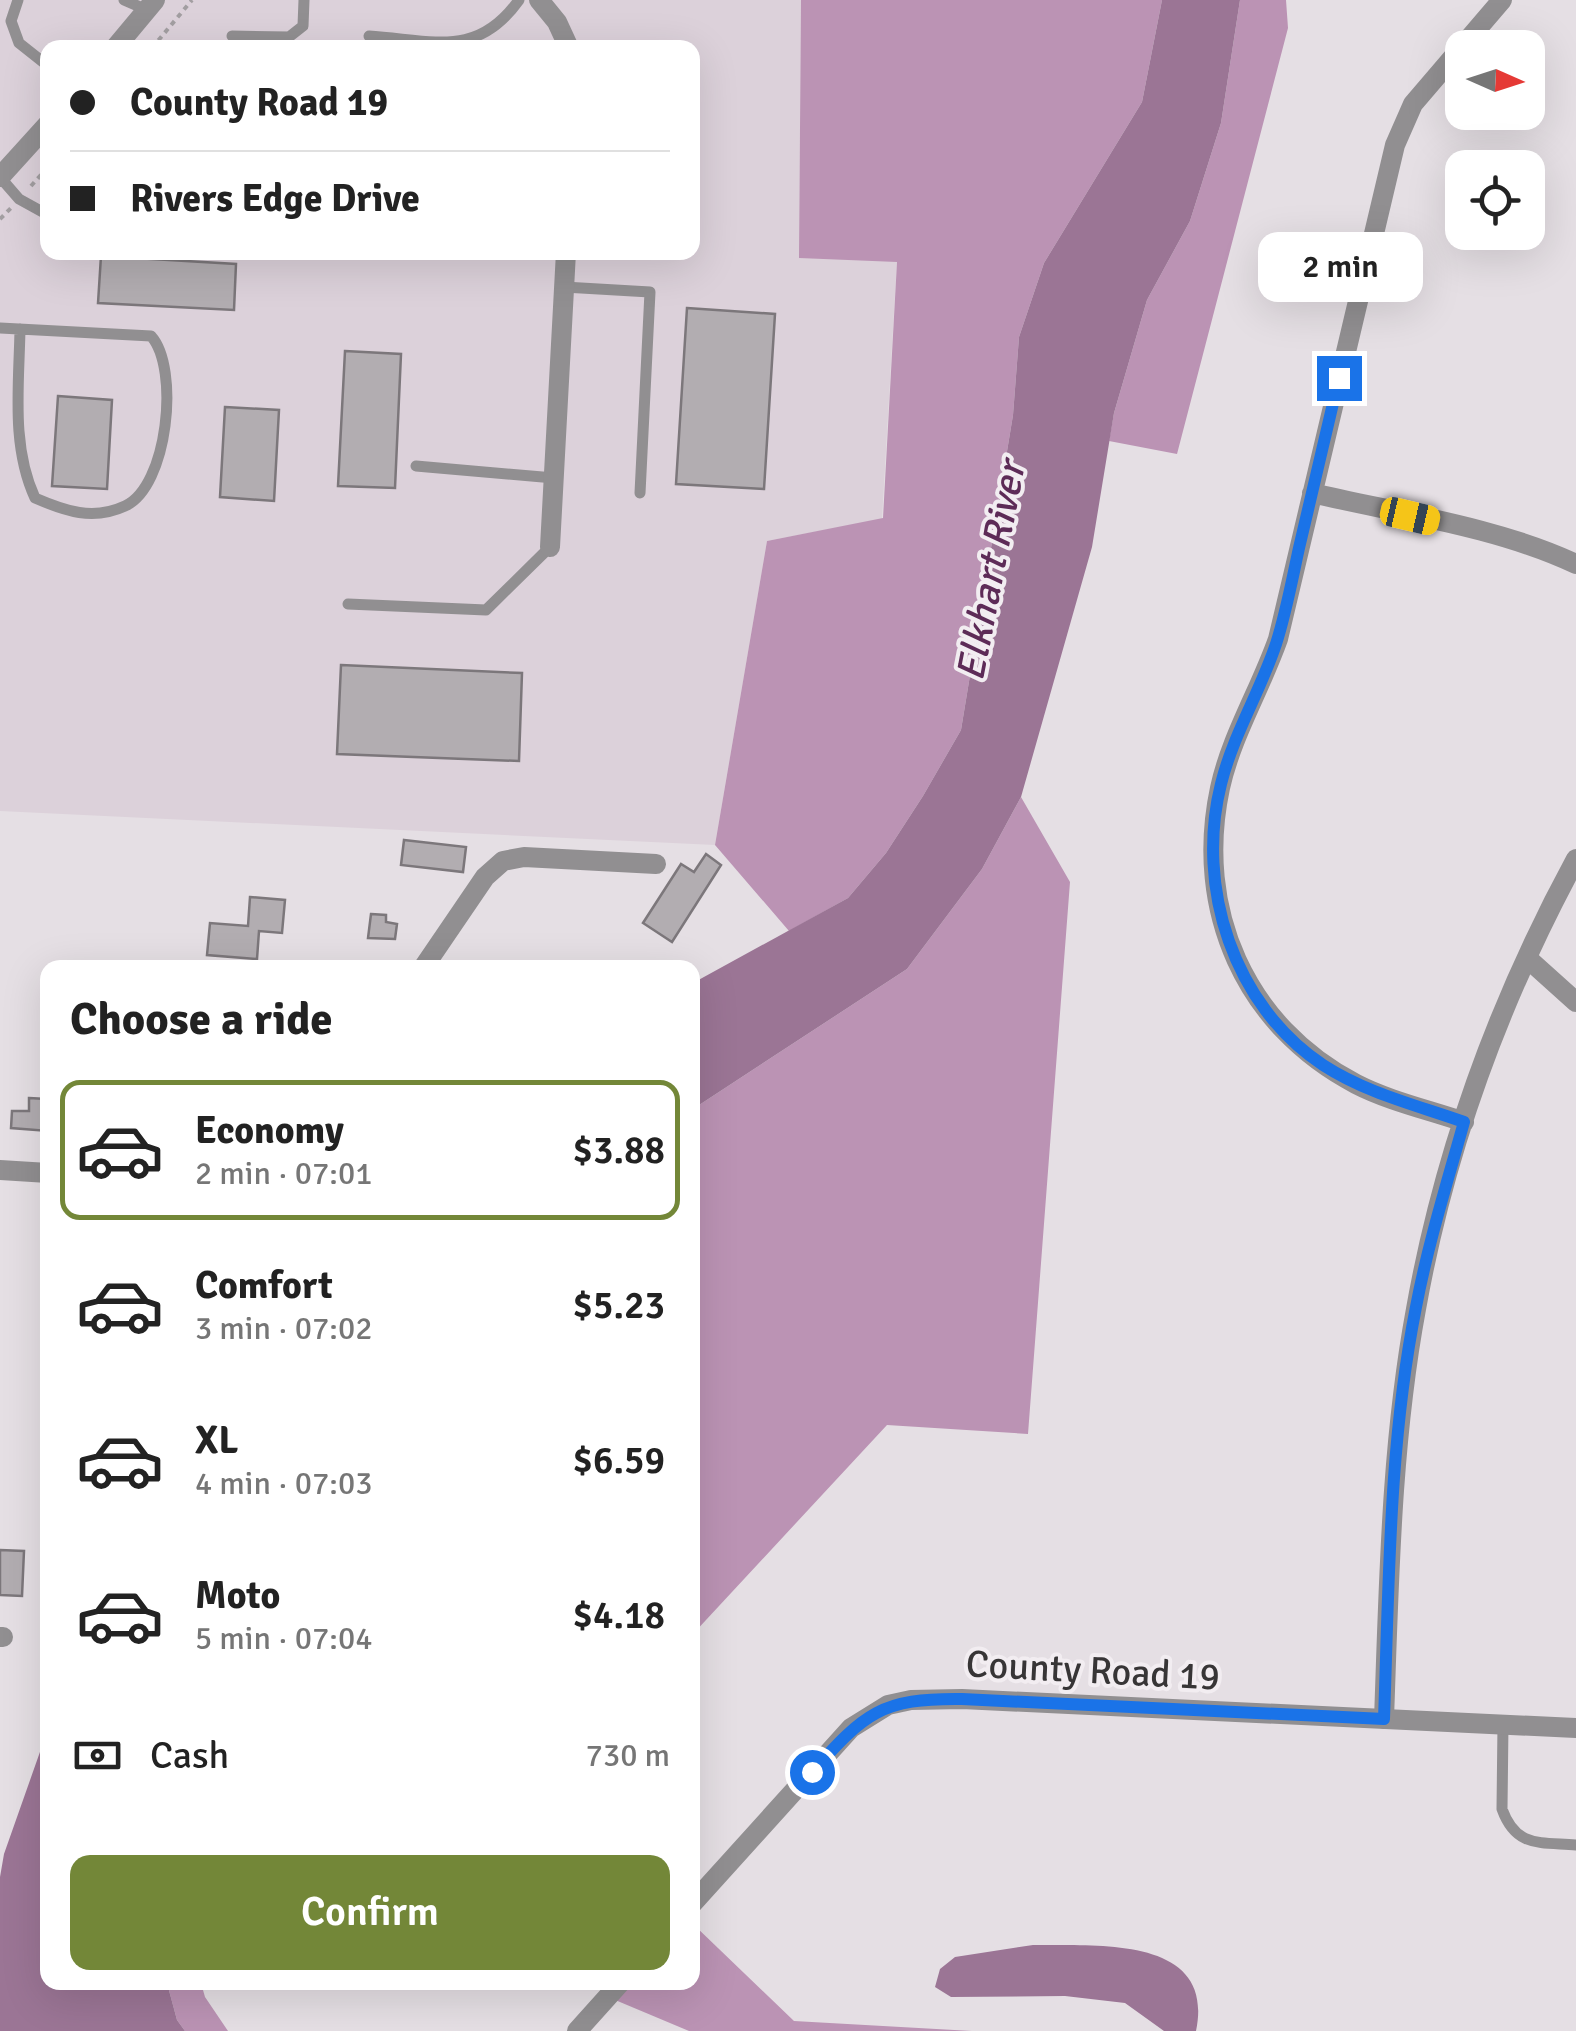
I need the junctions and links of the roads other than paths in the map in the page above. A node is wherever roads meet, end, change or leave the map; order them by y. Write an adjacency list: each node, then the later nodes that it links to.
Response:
1 (18, 0): 14 (lane)
2 (124, 0): 7 (lane)
3 (304, 0): 8 (lane)
4 (520, 0): 12 (lane)
5 (539, 0): 13 (street)
6 (1502, 0): 24 (street)
7 (151, 5): 10 (street)
8 (232, 36)
9 (369, 36): 11 (lane)
10 (122, 40)
11 (429, 40)
12 (466, 40)
13 (566, 40)
14 (40, 59)
15 (40, 133): 16 (street)
16 (0, 177): 17 (lane)
17 (40, 211)
18 (566, 260): 19 (street)
19 (564, 287): 23 (street); 25 (lane)
20 (0, 328): 21 (lane)
21 (20, 329): 21 (lane)
22 (416, 466): 23 (lane)
23 (554, 478): 26 (street)
24 (1312, 493): 27 (street); 34 (street)
25 (640, 494)
26 (550, 548): 28 (lane)
27 (1576, 564)
28 (348, 604)
29 (1576, 859): 31 (street)
30 (656, 864): 32 (street)
31 (1527, 958): 33 (street); 34 (street)
32 (428, 960)
33 (1576, 1002)
34 (1464, 1122): 37 (street)
35 (0, 1170): 36 (street)
36 (40, 1172)
37 (1384, 1719): 38 (street, County Road 19); 41 (street, County Road 19)
38 (1503, 1724): 39 (street, County Road 19); 40 (lane)
39 (1576, 1728)
40 (1576, 1846)
41 (700, 1895)
42 (614, 1990): 43 (street)
43 (577, 2031)

